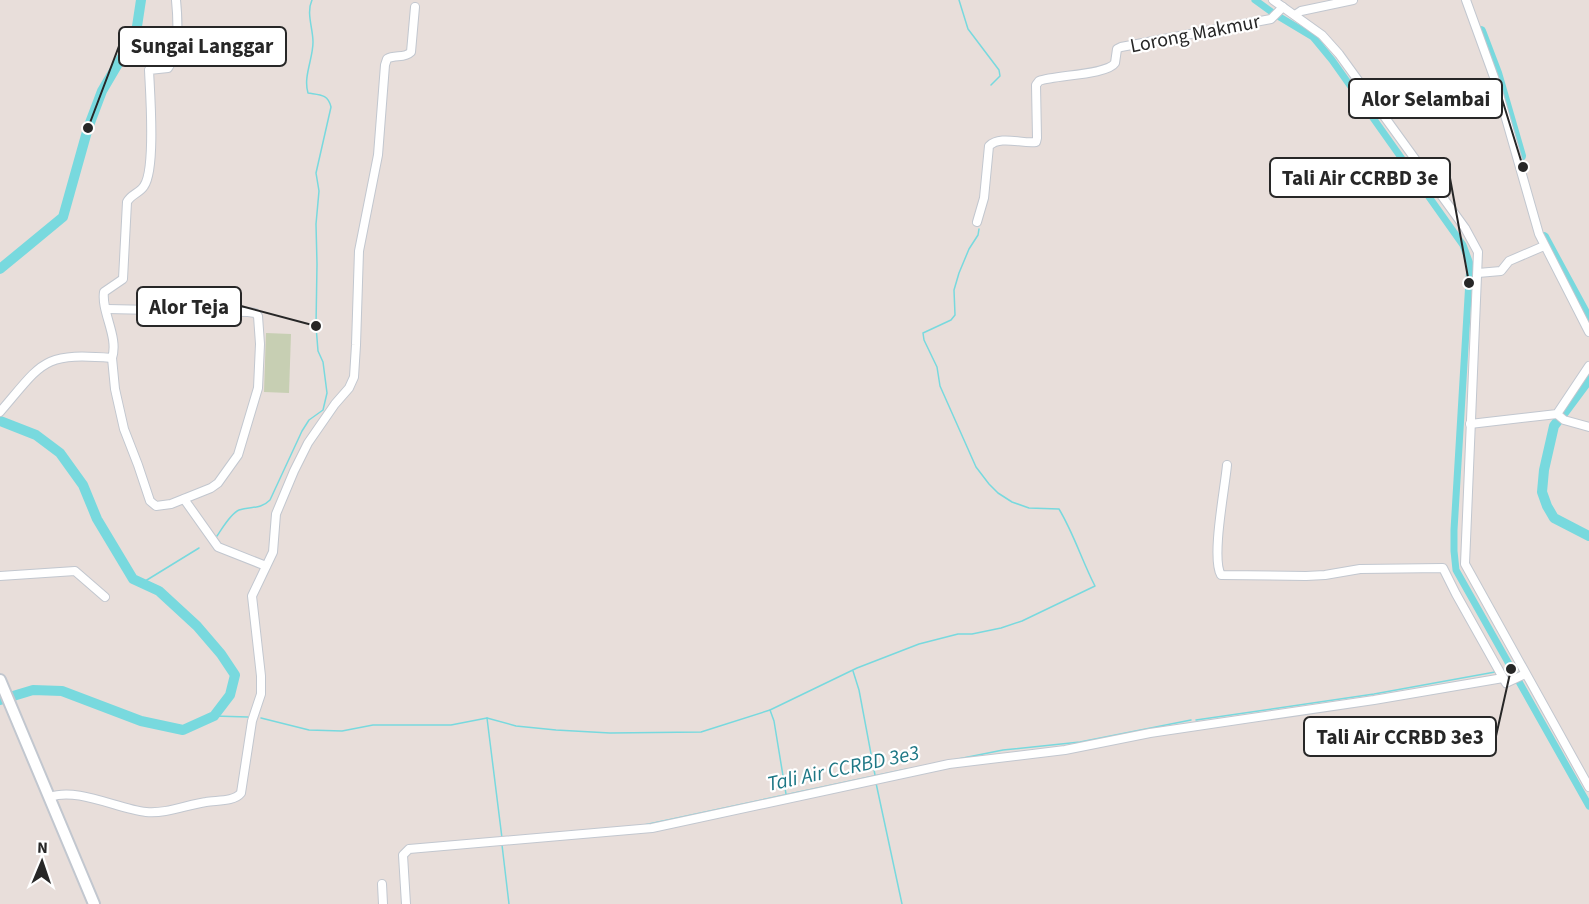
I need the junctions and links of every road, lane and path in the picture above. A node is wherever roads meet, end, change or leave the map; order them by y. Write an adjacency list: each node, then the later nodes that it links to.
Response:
1 (176, 0): 11 (street)
2 (1273, 0): 6 (street)
3 (1353, 0): 7 (street)
4 (1466, 0): 9 (street)
5 (415, 7): 21 (street)
6 (1283, 7): 7 (street); 8 (street, Lorong Makmur)
7 (1295, 15): 10 (street)
8 (977, 222)
9 (1544, 246): 10 (street); 12 (street)
10 (1478, 273): 17 (street)
11 (107, 309): 13 (street); 20 (street)
12 (1589, 332)
13 (112, 358): 15 (street); 20 (street)
14 (1589, 366): 16 (street)
15 (0, 411)
16 (1559, 416): 17 (street); 18 (street)
17 (1470, 424): 24 (street)
18 (1589, 428)
19 (1227, 465): 25 (street)
20 (184, 499): 21 (street)
21 (266, 566): 30 (street)
22 (0, 576): 23 (street)
23 (105, 597)
24 (1524, 675): 25 (street); 29 (street)
25 (1506, 680): 28 (street)
26 (0, 681): 30 (main road)
27 (1191, 717): 28 (street)
28 (1199, 725): 34 (street)
29 (1589, 787)
30 (50, 797): 32 (main road)
31 (382, 884): 33 (street)
32 (94, 904)
33 (383, 904)
34 (406, 904)

